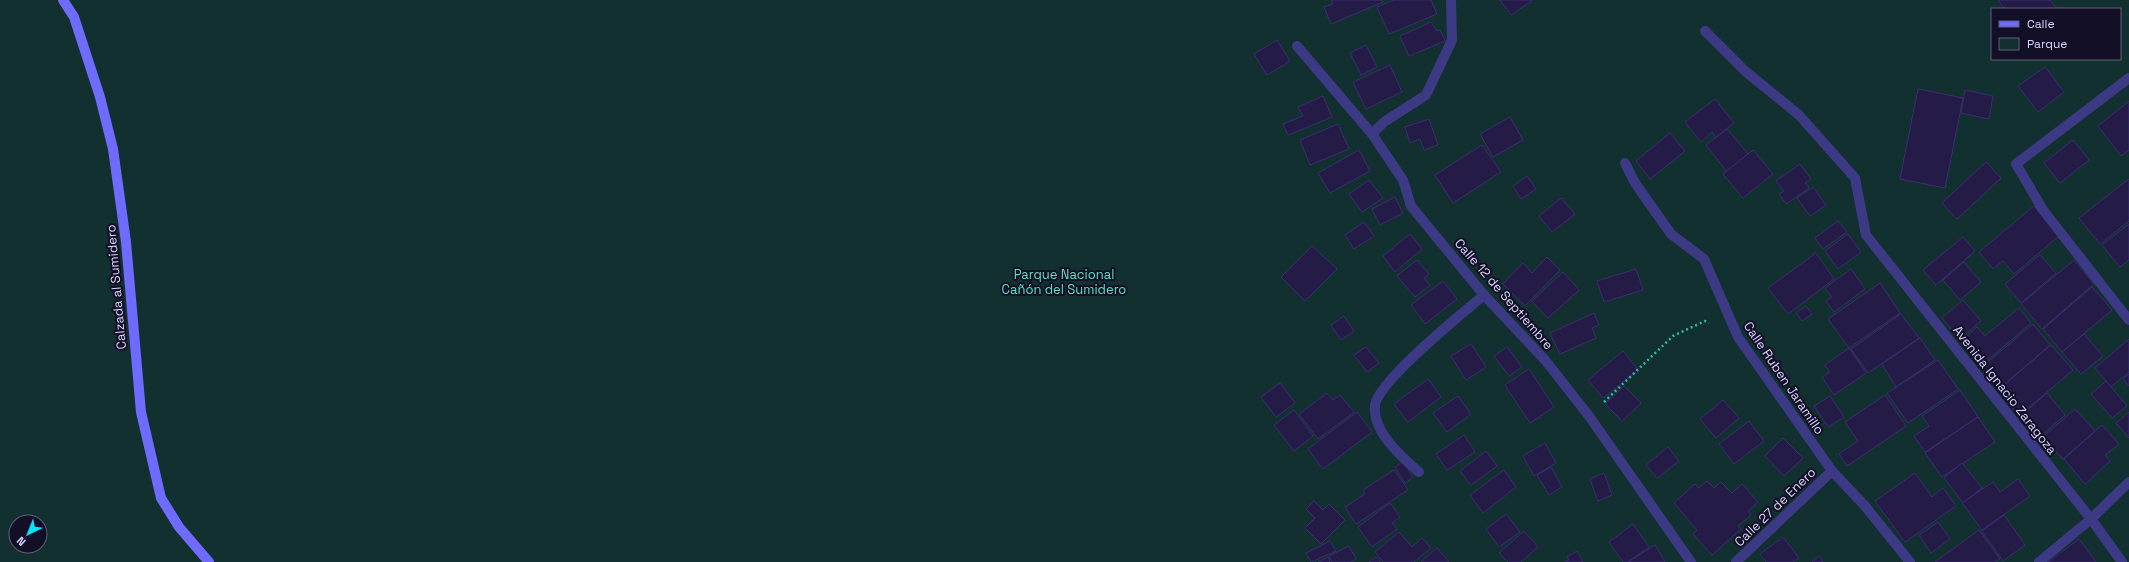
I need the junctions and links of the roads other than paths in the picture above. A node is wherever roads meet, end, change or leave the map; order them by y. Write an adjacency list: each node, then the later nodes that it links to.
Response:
1 (63, 0): 14 (main road, Calzada al Sumidero)
2 (1451, 0): 6 (street)
3 (1705, 30): 13 (street, Avenida Ignacio Zaragoza)
4 (1297, 46): 6 (street, Calle 12 de Septiembre)
5 (2129, 78): 9 (street)
6 (1372, 134): 8 (street, Calle 12 de Septiembre)
7 (1625, 163): 10 (street, Calle Ruben Jaramillo)
8 (1484, 295): 11 (street); 15 (street, Calle 12 de Septiembre)
9 (2129, 320)
10 (1832, 471): 16 (street, Calle 27 de Enero); 17 (street, Calle Ruben Jaramillo)
11 (1419, 472)
12 (2129, 482): 13 (street)
13 (2091, 519): 18 (street); 19 (street, Avenida Ignacio Zaragoza)
14 (208, 562)
15 (1691, 562)
16 (1736, 562)
17 (1910, 562)
18 (2039, 562)
19 (2122, 562)

